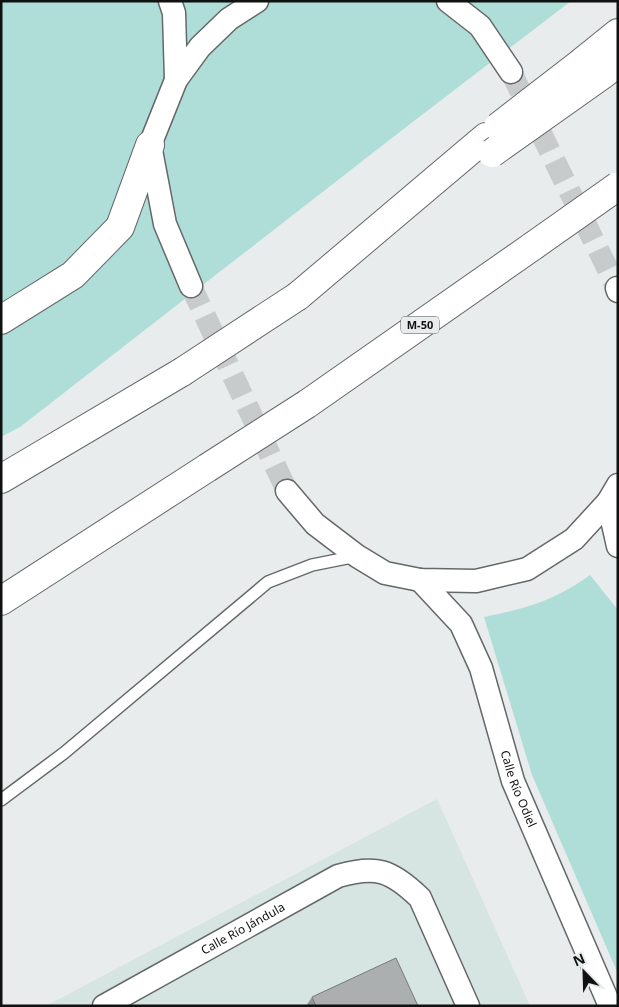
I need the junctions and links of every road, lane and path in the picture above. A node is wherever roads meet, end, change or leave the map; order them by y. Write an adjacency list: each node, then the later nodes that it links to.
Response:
1 (170, 1): 7 (street)
2 (257, 1): 7 (street)
3 (448, 1): 6 (street)
4 (618, 33): 5 (highway)
5 (601, 67): 12 (highway, bridge)
6 (511, 72)
7 (176, 80): 8 (street)
8 (150, 145): 10 (street); 11 (highway)
9 (618, 186): 18 (highway, M-50, bridge)
10 (192, 286)
11 (1, 320)
12 (1, 479)
13 (287, 491): 16 (street)
14 (613, 494): 15 (street); 17 (street)
15 (618, 546)
16 (357, 556): 17 (street); 19 (lane)
17 (420, 580): 22 (street, Calle Río Odiel)
18 (1, 601)
19 (1, 800)
20 (104, 1006): 21 (street, Calle Río Jándula)
21 (468, 1006)
22 (610, 1006)

